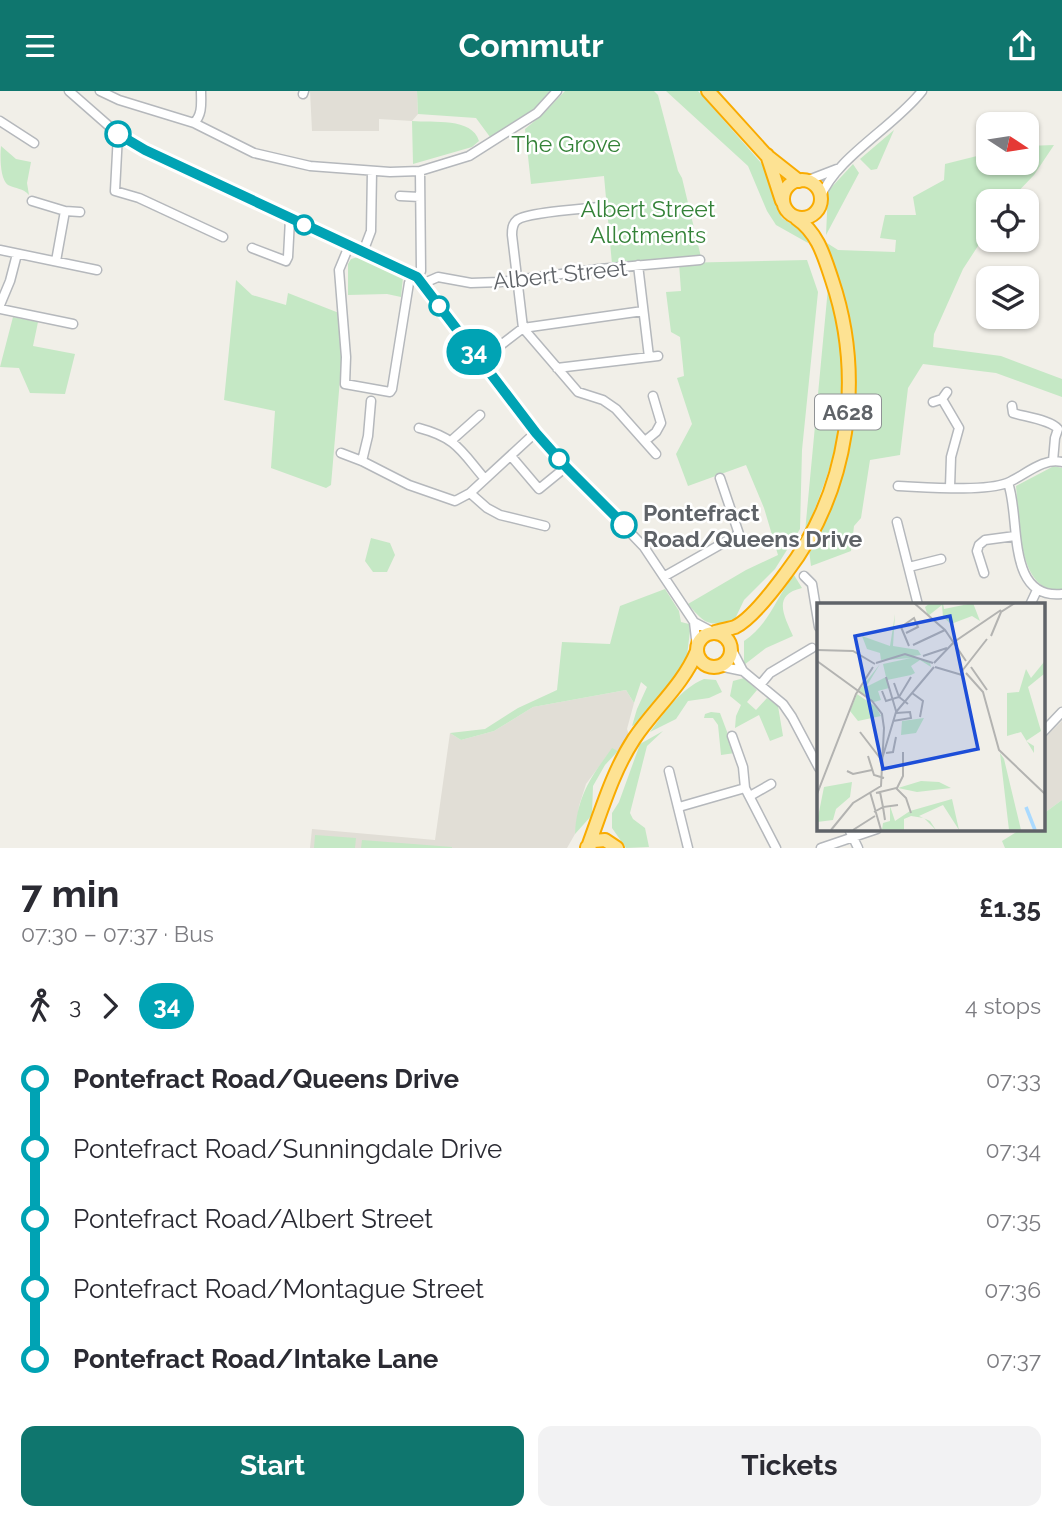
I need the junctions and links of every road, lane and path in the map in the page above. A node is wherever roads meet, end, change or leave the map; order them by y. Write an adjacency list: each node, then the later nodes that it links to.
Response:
1 (100, 91): 8 (street)
2 (201, 91): 8 (street)
3 (557, 91): 14 (street)
4 (708, 91): 11 (highway, A628)
5 (922, 91): 12 (street)
6 (72, 92): 9 (street)
7 (0, 121): 10 (street)
8 (194, 123): 13 (street)
9 (118, 134): 25 (street); 26 (street)
10 (34, 143)
11 (766, 155): 15 (highway, A628); 20 (highway, A628)
12 (837, 169): 15 (street); 19 (street)
13 (372, 171): 14 (street); 31 (street)
14 (420, 171): 17 (street)
15 (802, 181): 19 (highway, A628); 20 (highway)
16 (400, 196): 17 (street)
17 (420, 197): 37 (street)
18 (32, 201): 22 (street)
19 (820, 202): 24 (highway); 28 (highway, A628)
20 (783, 204): 24 (highway, A628)
21 (600, 207): 38 (street)
22 (65, 211): 23 (street); 34 (street)
23 (80, 212)
24 (796, 218): 28 (highway, A628)
25 (290, 219): 27 (street); 29 (street)
26 (223, 237)
27 (349, 246): 31 (street); 37 (street)
28 (821, 247): 83 (highway, A628)
29 (253, 248)
30 (0, 250): 32 (street)
31 (363, 252): 37 (street)
32 (17, 254): 34 (street); 39 (street)
33 (700, 260): 35 (street, Albert Street)
34 (56, 261): 36 (street)
35 (638, 265): 38 (street, Albert Street); 40 (street)
36 (97, 270)
37 (418, 278): 38 (street, Albert Street); 45 (street)
38 (516, 279): 42 (street)
39 (0, 307): 41 (street)
40 (643, 311): 42 (street); 44 (street)
41 (73, 324)
42 (523, 328): 45 (street); 46 (street)
43 (659, 356): 44 (street)
44 (649, 357): 46 (street)
45 (480, 361): 54 (street)
46 (557, 368): 56 (street)
47 (653, 396): 56 (street)
48 (941, 398): 67 (street)
49 (371, 401): 60 (street)
50 (1012, 406): 53 (street)
51 (480, 415): 55 (street)
52 (419, 428): 55 (street)
53 (1060, 429): 61 (street)
54 (536, 433): 59 (street); 62 (street)
55 (452, 440): 64 (street)
56 (645, 441): 58 (street)
57 (341, 453): 60 (street)
58 (656, 454)
59 (511, 456): 62 (street); 64 (street)
60 (362, 461): 68 (street)
61 (1058, 462): 65 (street)
62 (566, 467): 75 (street)
63 (720, 478): 75 (street)
64 (485, 479): 68 (street)
65 (1008, 483): 67 (street); 71 (street)
66 (898, 486): 67 (street)
67 (950, 487)
68 (470, 493): 70 (street)
69 (897, 522): 73 (street)
70 (545, 526)
71 (1015, 535): 74 (street); 77 (street)
72 (941, 559): 73 (street)
73 (909, 567): 79 (street)
74 (984, 573)
75 (665, 576): 82 (street)
76 (804, 576): 81 (street)
77 (1037, 590): 78 (street); 80 (street)
78 (1062, 594)
79 (918, 603)
80 (1031, 603)
81 (817, 613)
82 (694, 622): 84 (street); 87 (street)
83 (737, 626): 84 (highway, A628); 85 (highway, A628)
84 (714, 632): 85 (highway); 87 (highway, A628)
85 (731, 647): 88 (highway, A628); 89 (street)
86 (812, 648): 91 (street)
87 (697, 649): 88 (highway); 90 (highway, A628)
88 (717, 667): 89 (street); 90 (highway, A628)
89 (743, 671): 91 (street)
90 (684, 679): 100 (highway, A628)
91 (760, 685): 95 (street)
92 (1062, 712): 93 (street)
93 (1044, 731)
94 (732, 736): 98 (street)
95 (817, 764)
96 (668, 771): 99 (street)
97 (771, 784): 98 (street)
98 (748, 792): 99 (street); 107 (street)
99 (679, 807): 106 (street)
100 (600, 816): 104 (highway, A628); 105 (highway, A628)
101 (850, 831): 103 (street)
102 (869, 831): 103 (street)
103 (854, 838): 108 (street); 109 (street)
104 (614, 845): 105 (highway, A628)
105 (588, 846)
106 (688, 848)
107 (776, 848)
108 (821, 848)
109 (858, 848)

